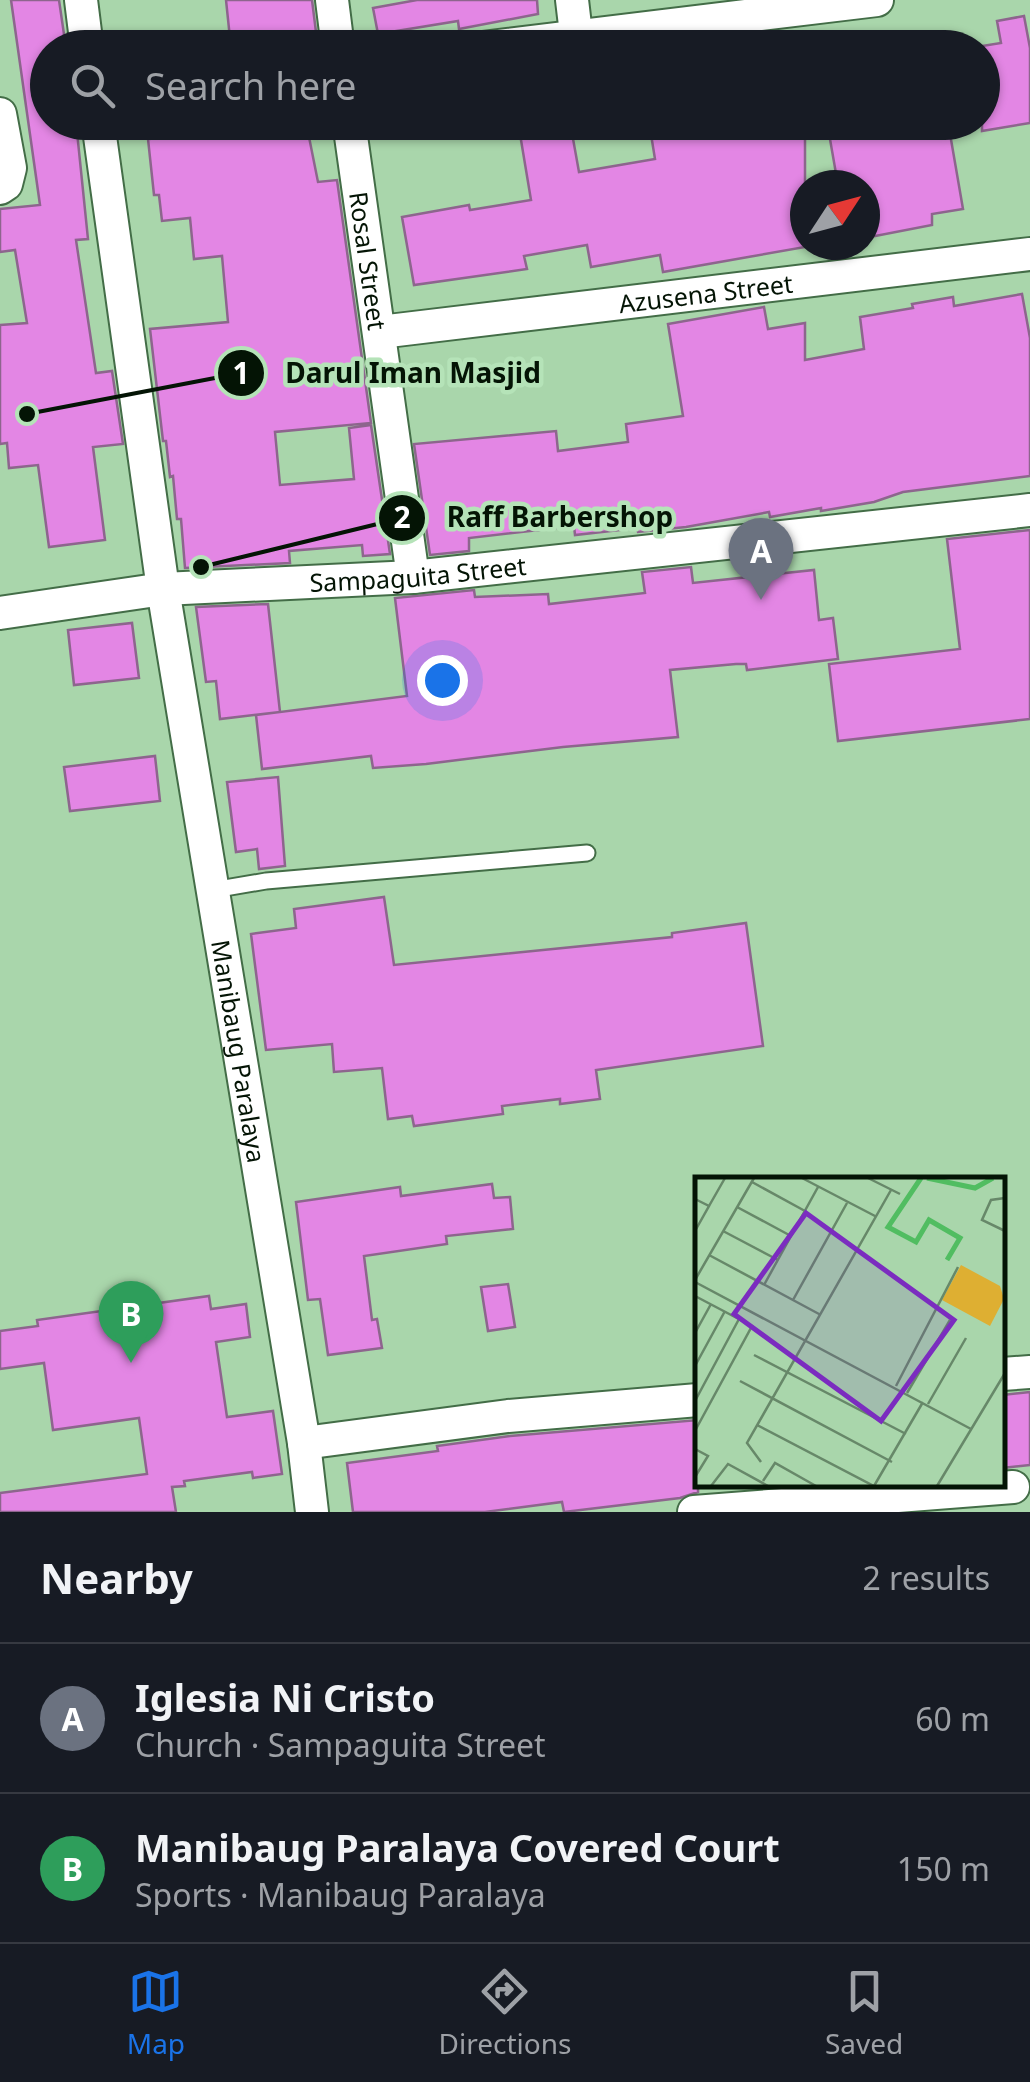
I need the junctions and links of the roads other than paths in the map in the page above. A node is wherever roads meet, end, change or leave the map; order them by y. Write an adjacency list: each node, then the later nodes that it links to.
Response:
1 (80, 0): 6 (street)
2 (332, 0): 7 (street)
3 (572, 0): 8 (street)
4 (877, 0): 5 (street)
5 (802, 5): 9 (street)
6 (84, 30)
7 (336, 30)
8 (576, 30)
9 (607, 30)
10 (0, 114): 13 (street)
11 (100, 140): 18 (street, Manibaug Paralaya)
12 (352, 140): 15 (street, Rosal Street)
13 (0, 188)
14 (1030, 254): 15 (street, Azusena Street)
15 (380, 332): 17 (street, Rosal Street)
16 (1030, 510): 17 (street, Sampaguita Street)
17 (412, 578): 18 (street, Sampaguita Street)
18 (163, 590): 19 (street, Sampaguita Street); 21 (street, Manibaug Paralaya)
19 (0, 613)
20 (588, 853): 21 (lane)
21 (213, 890): 25 (street, Manibaug Paralaya)
22 (1030, 1372): 23 (street)
23 (1005, 1374)
24 (695, 1400): 25 (street)
25 (304, 1443): 27 (street, Manibaug Paralaya)
26 (1013, 1487): 28 (street)
27 (312, 1512)
28 (694, 1512)

